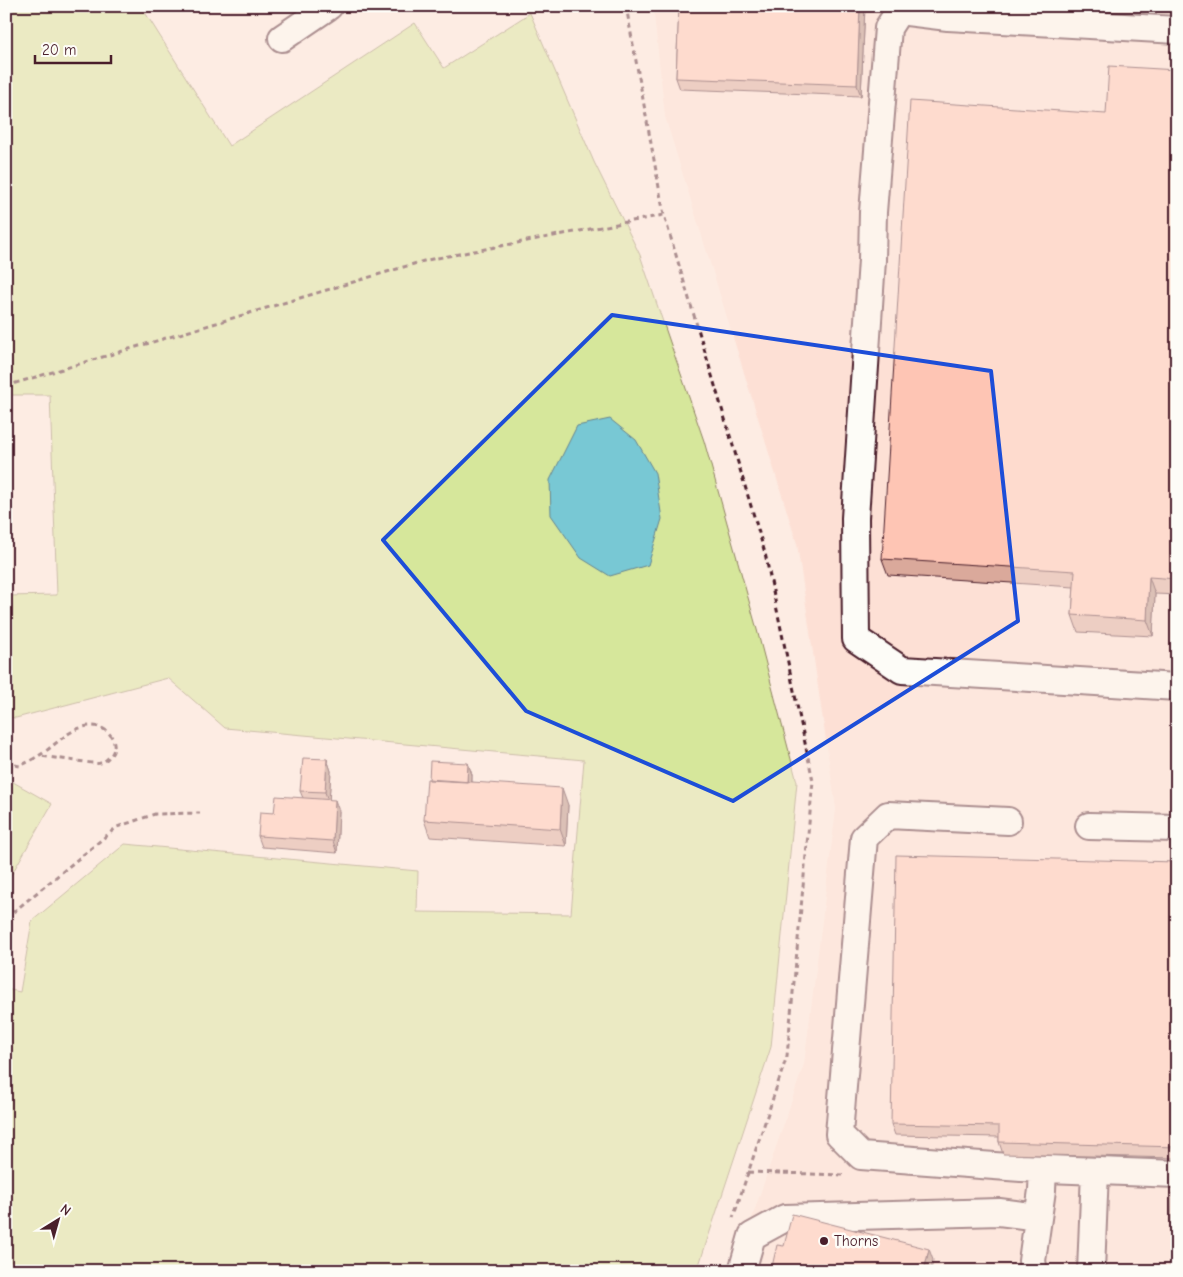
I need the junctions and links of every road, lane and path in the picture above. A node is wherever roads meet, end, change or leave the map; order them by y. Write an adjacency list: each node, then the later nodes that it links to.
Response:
1 (329, 6): 6 (lane)
2 (626, 6): 7 (path)
3 (899, 9): 4 (lane); 9 (lane)
4 (949, 12): 5 (lane)
5 (1177, 30)
6 (282, 38)
7 (664, 215): 8 (path); 21 (path)
8 (6, 384)
9 (1177, 687)
10 (40, 756): 10 (path); 11 (path)
11 (6, 763)
12 (200, 813): 16 (path)
13 (1008, 821): 17 (lane)
14 (1089, 826): 15 (lane)
15 (1177, 828)
16 (6, 918)
17 (1043, 1169): 18 (lane); 20 (lane)
18 (1095, 1171): 19 (lane); 24 (lane)
19 (1177, 1174)
20 (1038, 1217): 22 (lane); 23 (lane)
21 (730, 1226)
22 (742, 1271)
23 (1034, 1271)
24 (1091, 1271)

